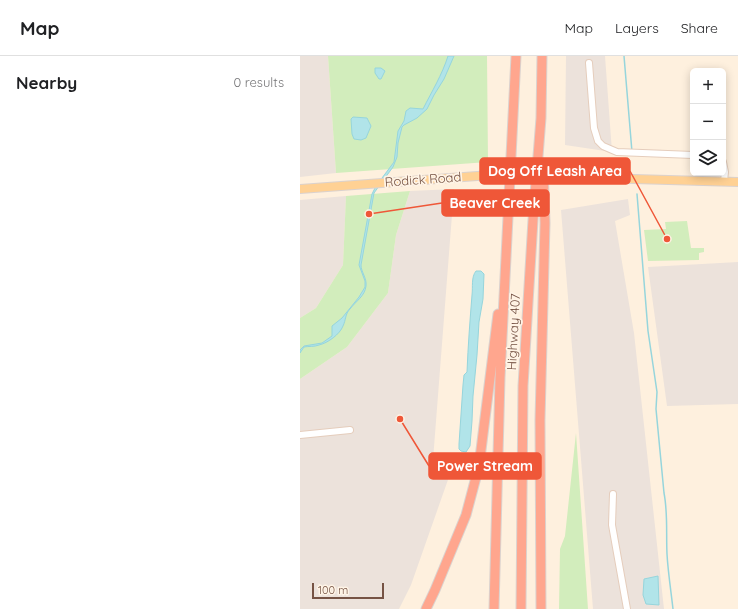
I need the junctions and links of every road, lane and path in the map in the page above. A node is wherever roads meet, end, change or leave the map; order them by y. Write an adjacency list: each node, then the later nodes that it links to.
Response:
1 (516, 56): 10 (highway, Highway 407)
2 (542, 56): 4 (highway, Highway 407)
3 (589, 63): 5 (street)
4 (541, 118): 14 (highway); 17 (highway, Highway 407)
5 (690, 155)
6 (725, 176): 7 (street)
7 (724, 182): 8 (main road, Rodick Road); 9 (main road, Rodick Road, bridge)
8 (738, 182)
9 (300, 189)
10 (505, 269): 15 (highway); 16 (highway, Highway 407)
11 (350, 430): 12 (street)
12 (300, 435)
13 (613, 494): 20 (street)
14 (541, 552): 18 (highway); 19 (highway)
15 (426, 609)
16 (494, 609)
17 (521, 609)
18 (541, 609)
19 (546, 609)
20 (627, 609)

